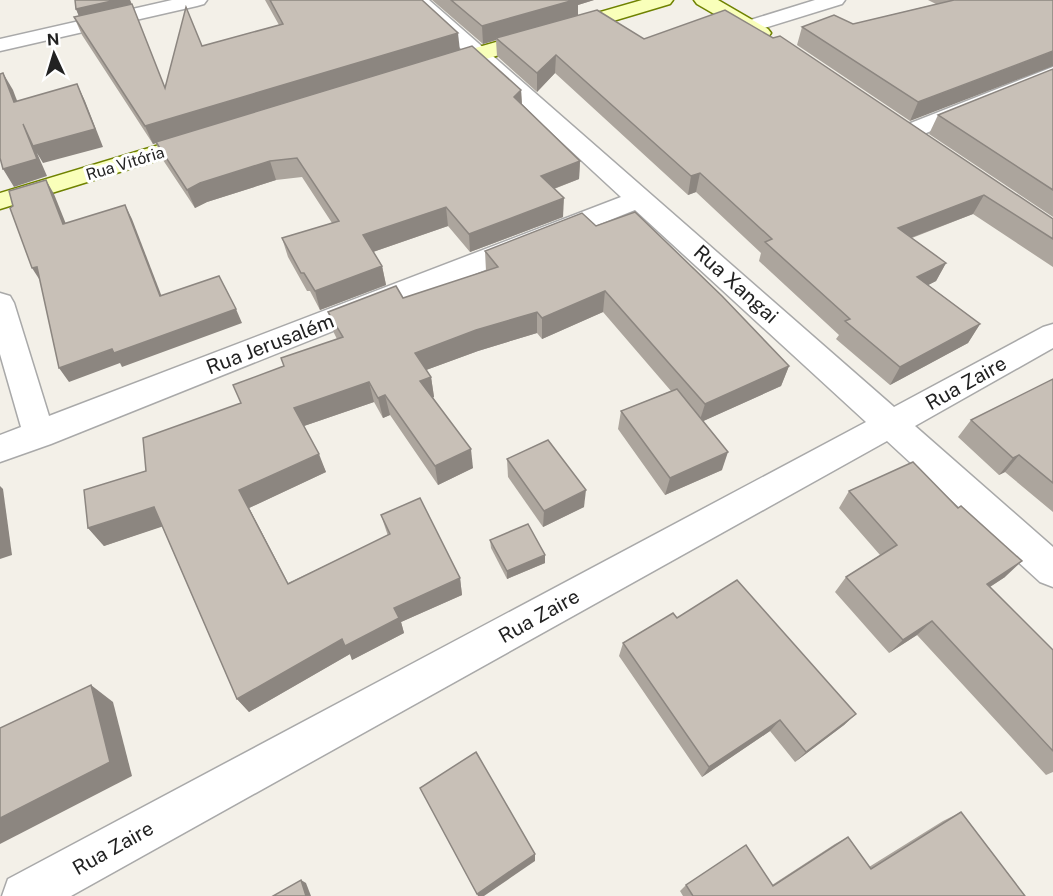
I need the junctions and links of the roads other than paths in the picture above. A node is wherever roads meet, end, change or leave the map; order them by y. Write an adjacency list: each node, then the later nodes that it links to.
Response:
1 (197, 0): 7 (street)
2 (418, 0): 9 (street, Rua Xangai)
3 (663, 0): 9 (street)
4 (704, 0): 6 (street)
5 (835, 0): 6 (street)
6 (751, 26): 8 (street)
7 (0, 45)
8 (780, 46)
9 (480, 53): 10 (street); 16 (street, Rua Xangai)
10 (423, 71)
11 (1053, 73): 13 (street)
12 (887, 120): 13 (street)
13 (906, 133): 15 (street)
14 (217, 134): 17 (street, Rua Vitória)
15 (926, 146)
16 (641, 198): 20 (street, Rua Xangai); 21 (street, Rua Jerusalém)
17 (0, 201)
18 (0, 303): 21 (street)
19 (1053, 335): 20 (street, Rua Zaire)
20 (891, 424): 23 (street, Rua Xangai); 24 (street, Rua Zaire)
21 (39, 435): 22 (street, Rua Jerusalém)
22 (0, 449)
23 (1053, 570)
24 (26, 896)

